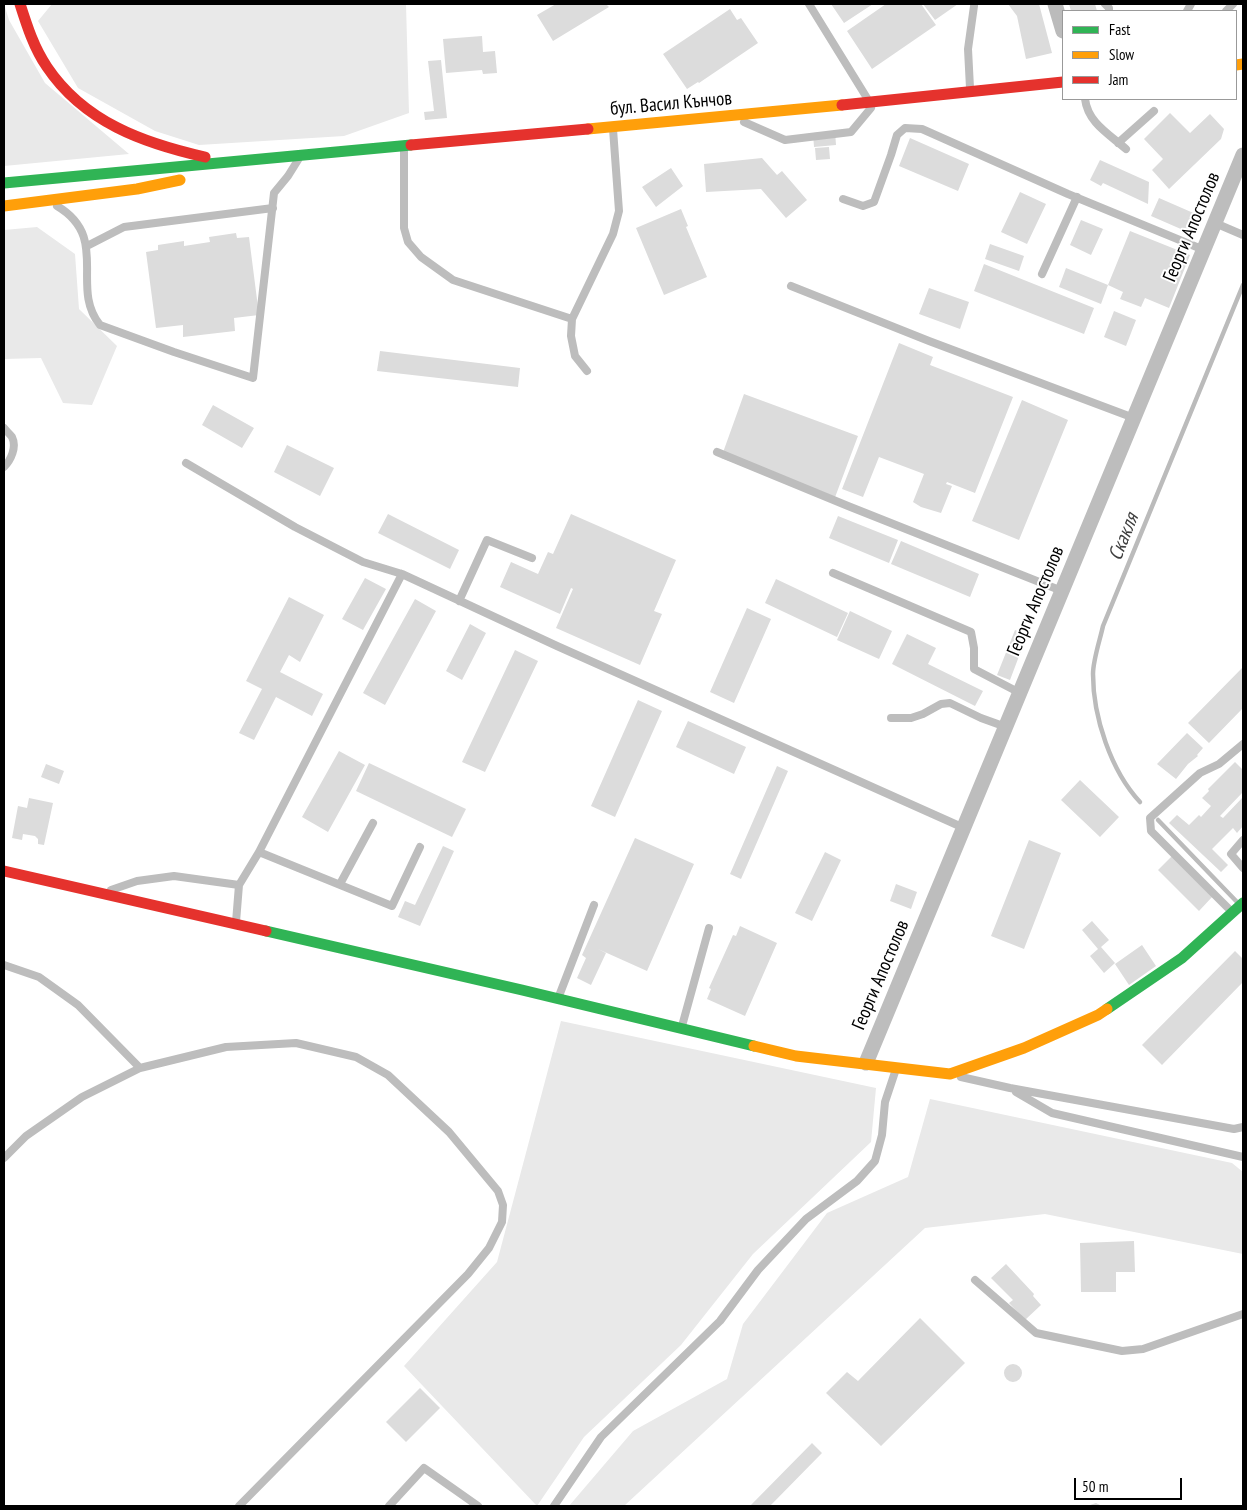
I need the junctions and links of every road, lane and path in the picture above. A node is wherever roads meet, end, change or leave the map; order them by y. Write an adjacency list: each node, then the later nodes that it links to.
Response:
1 (20, 4): 17 (main road)
2 (810, 4): 7 (lane)
3 (974, 6): 5 (lane)
4 (1062, 82): 5 (main road, бул. Васил Кънчов)
5 (971, 91): 7 (main road, бул. Васил Кънчов)
6 (1086, 100): 11 (lane)
7 (873, 101): 9 (main road, бул. Васил Кънчов); 9 (lane)
8 (1154, 111): 11 (lane)
9 (730, 116): 10 (main road, бул. Васил Кънчов)
10 (613, 127): 12 (main road, бул. Васил Кънчов); 30 (lane)
11 (1118, 143): 13 (lane)
12 (404, 146): 15 (main road, бул. Васил Кънчов); 30 (lane)
13 (1126, 149)
14 (1243, 155): 24 (street, Георги Апостолов)
15 (300, 156): 16 (main road, бул. Васил Кънчов); 23 (lane)
16 (282, 158): 17 (main road); 21 (main road)
17 (232, 162): 18 (main road)
18 (4, 183)
19 (1077, 198): 20 (lane); 27 (lane); 28 (lane)
20 (844, 199)
21 (46, 200): 22 (main road); 26 (lane)
22 (4, 206)
23 (273, 208): 26 (lane); 26 (lane)
24 (1215, 223): 25 (lane); 27 (street, Георги Апостолов)
25 (1241, 235)
26 (87, 246)
27 (1204, 250): 32 (street, Георги Апостолов)
28 (1042, 274)
29 (791, 286): 32 (lane)
30 (572, 319): 31 (lane)
31 (587, 371)
32 (1134, 418): 40 (street, Георги Апостолов)
33 (4, 428): 36 (lane)
34 (717, 452): 40 (lane)
35 (186, 463): 39 (lane)
36 (4, 467)
37 (532, 558): 41 (lane)
38 (833, 573): 42 (lane)
39 (402, 574): 41 (lane); 50 (lane)
40 (1062, 591): 42 (street, Георги Апостолов)
41 (459, 601): 47 (lane)
42 (1020, 693): 44 (street, Георги Апостолов)
43 (891, 718): 44 (lane)
44 (1006, 726): 47 (street, Георги Апостолов)
45 (1243, 744): 58 (lane)
46 (373, 823): 53 (lane)
47 (964, 828): 64 (street, Георги Апостолов)
48 (1243, 840): 51 (lane)
49 (420, 847): 53 (lane)
50 (260, 852): 53 (lane); 54 (lane)
51 (1243, 868)
52 (4, 870): 55 (main road)
53 (340, 884)
54 (240, 886): 55 (lane); 59 (lane)
55 (102, 893): 59 (main road)
56 (1243, 903): 58 (main road)
57 (594, 905): 62 (lane)
58 (1232, 913): 67 (main road)
59 (236, 924): 62 (main road)
60 (709, 928): 63 (lane)
61 (4, 965): 66 (lane)
62 (558, 998): 63 (main road)
63 (682, 1028): 64 (main road)
64 (866, 1063): 65 (main road)
65 (897, 1067): 67 (main road); 77 (lane)
66 (140, 1068): 71 (lane); 74 (lane)
67 (950, 1074): 68 (lane)
68 (1010, 1088): 69 (lane); 70 (lane)
69 (1243, 1127)
70 (1243, 1157)
71 (4, 1158)
72 (975, 1280): 73 (lane)
73 (1243, 1314)
74 (239, 1506)
75 (389, 1506): 76 (lane)
76 (478, 1506)
77 (554, 1506)

